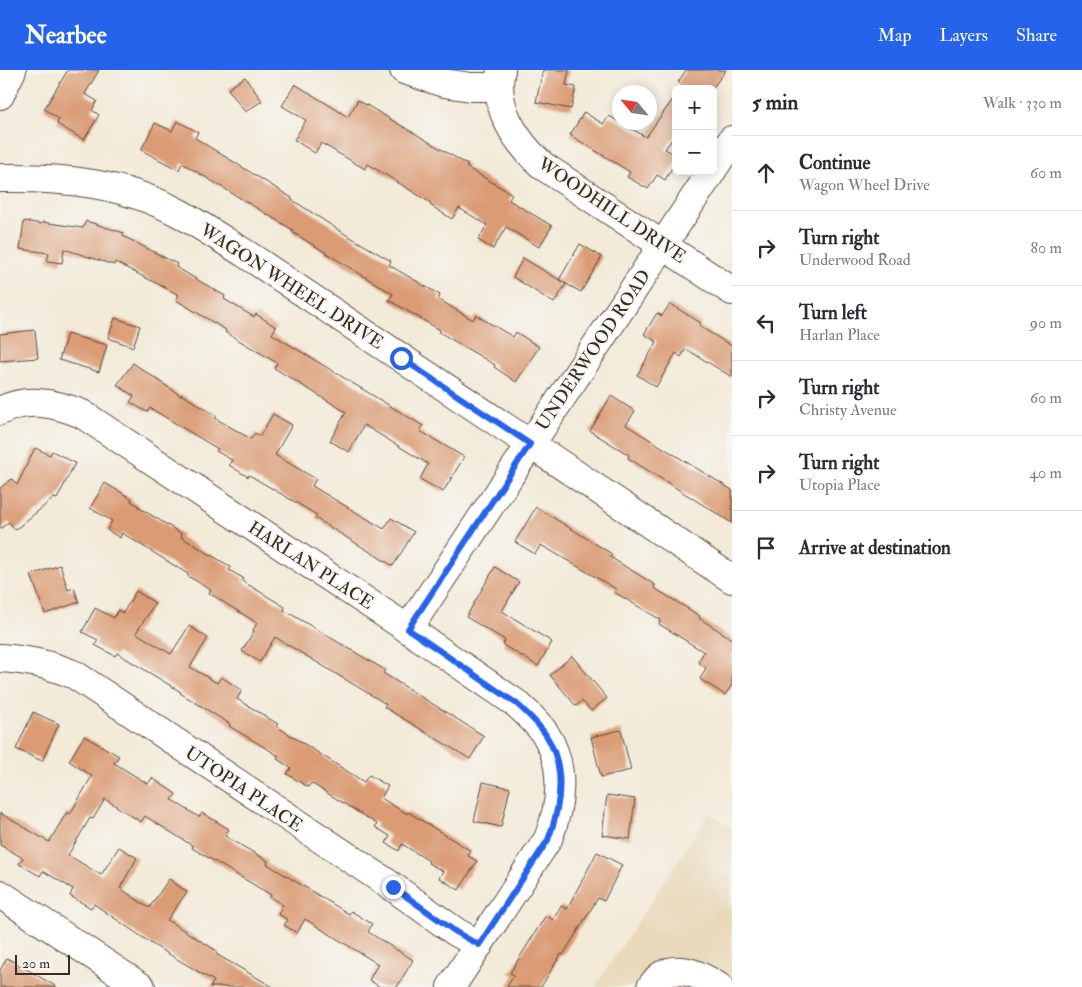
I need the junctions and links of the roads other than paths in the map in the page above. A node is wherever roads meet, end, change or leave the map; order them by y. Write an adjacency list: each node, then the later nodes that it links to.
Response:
1 (12, 70): 4 (street)
2 (404, 70): 3 (street)
3 (500, 79): 9 (street, WOODHILL DRIVE)
4 (0, 95)
5 (732, 140): 6 (street, UNDERWOOD ROAD)
6 (717, 162)
7 (709, 175): 9 (street, UNDERWOOD ROAD)
8 (0, 178): 12 (street, WAGON WHEEL DRIVE)
9 (662, 246): 10 (street, WOODHILL DRIVE); 12 (street, UNDERWOOD ROAD)
10 (732, 291)
11 (0, 411): 14 (street, HARLAN PLACE)
12 (530, 444): 13 (street, WAGON WHEEL DRIVE); 14 (street, UNDERWOOD ROAD)
13 (732, 579)
14 (408, 629): 17 (street, HARLAN PLACE)
15 (0, 658): 17 (street, UTOPIA PLACE)
16 (0, 894): 18 (street)
17 (479, 945): 19 (street, HARLAN PLACE)
18 (141, 987)
19 (451, 987)
20 (651, 987): 21 (street)
21 (719, 987)

